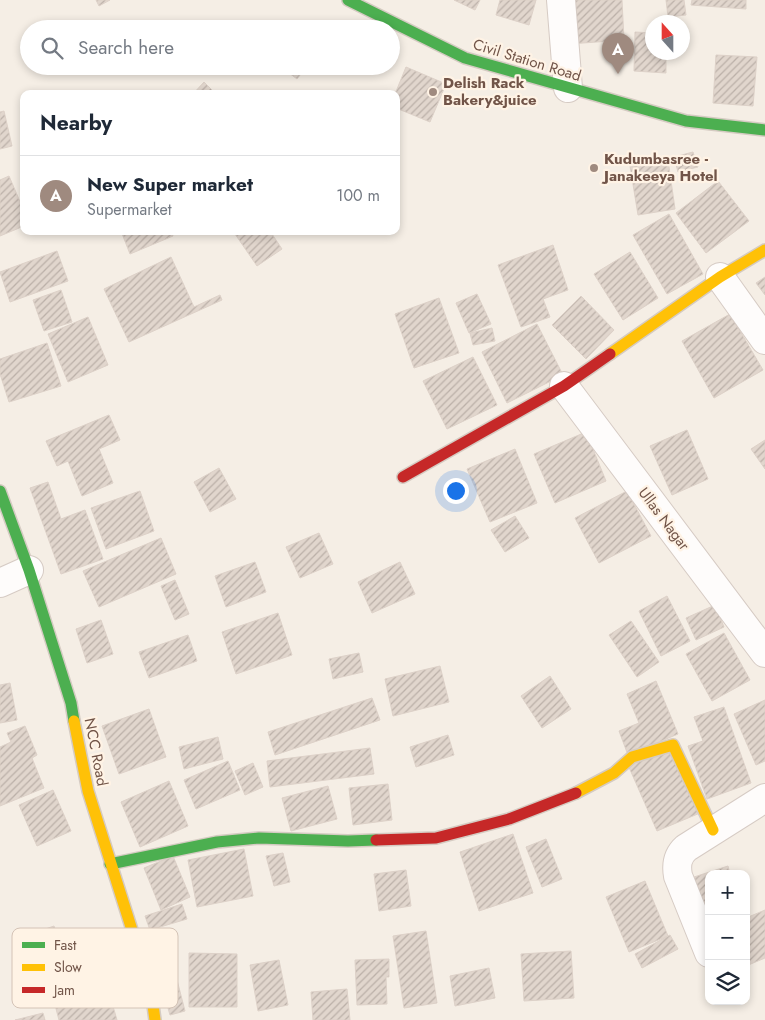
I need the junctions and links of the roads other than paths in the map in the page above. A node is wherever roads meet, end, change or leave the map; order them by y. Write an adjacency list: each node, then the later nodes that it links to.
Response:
1 (348, 0): 3 (street, Civil Station Road)
2 (561, 0): 5 (street)
3 (389, 20)
4 (400, 26): 5 (street, Civil Station Road)
5 (568, 88): 6 (street, Civil Station Road)
6 (765, 130)
7 (765, 250): 8 (street)
8 (720, 277): 9 (street); 10 (street)
9 (765, 340)
10 (564, 386): 11 (street); 15 (street, Ullas Nagar)
11 (403, 477)
12 (0, 491): 13 (street, NCC Road)
13 (29, 570): 14 (street); 18 (street, NCC Road)
14 (0, 583)
15 (765, 653)
16 (765, 798): 17 (street)
17 (712, 830): 18 (street); 20 (street)
18 (110, 864): 19 (street, NCC Road)
19 (131, 928)
20 (705, 943)

